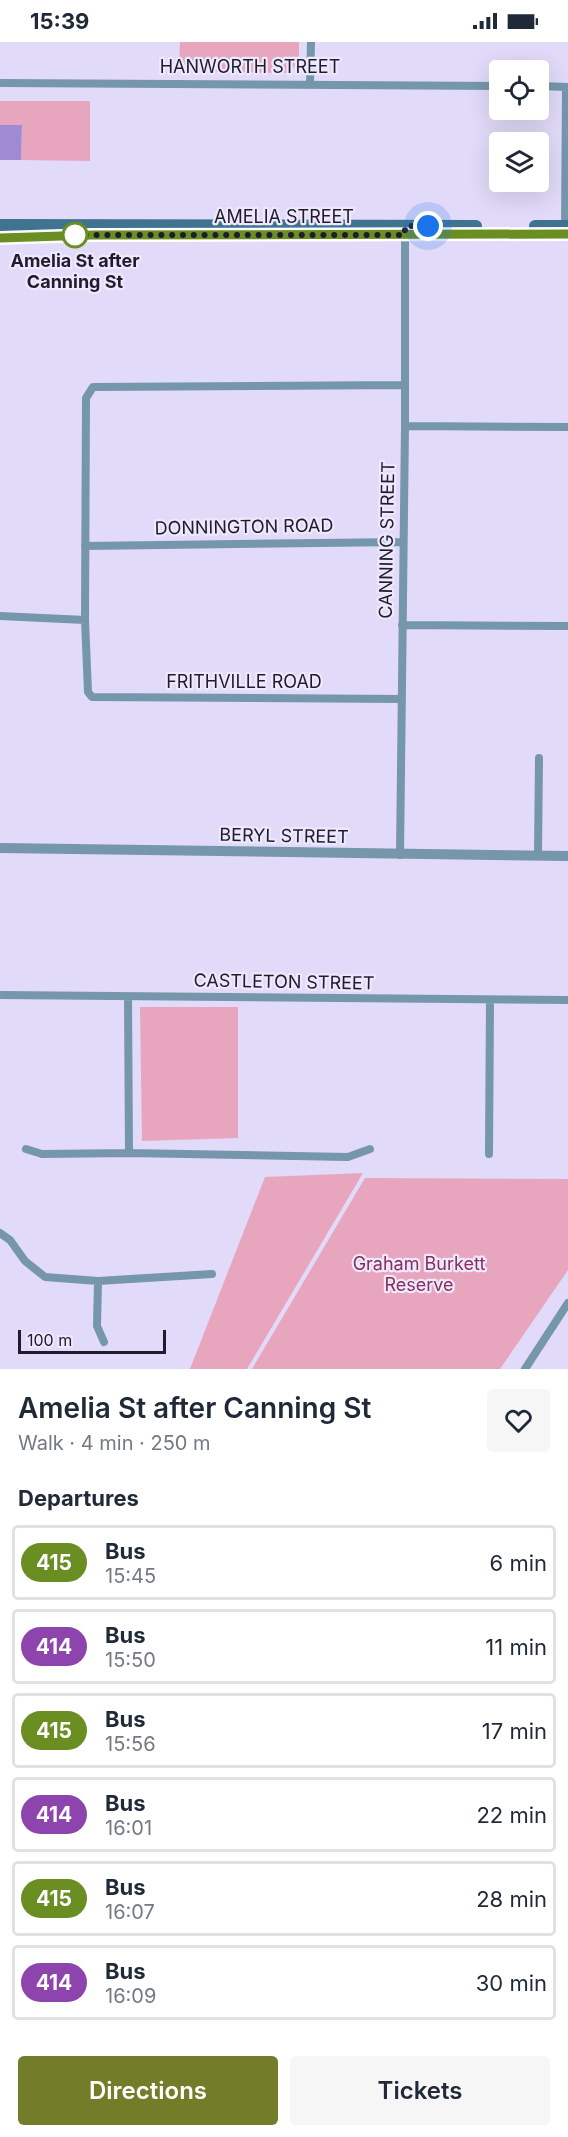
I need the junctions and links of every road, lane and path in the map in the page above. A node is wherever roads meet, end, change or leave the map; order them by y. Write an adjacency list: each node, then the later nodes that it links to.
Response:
1 (311, 42): 3 (street)
2 (0, 83): 3 (street, HANWORTH STREET)
3 (310, 83): 4 (street, HANWORTH STREET)
4 (489, 86)
5 (549, 86): 6 (street)
6 (567, 87): 9 (street)
7 (0, 225): 8 (main road, AMELIA STREET)
8 (405, 230): 9 (main road, AMELIA STREET); 10 (main road, AMELIA STREET); 11 (street, CANNING STREET)
9 (567, 230)
10 (0, 238)
11 (405, 385): 12 (street, CANNING STREET); 15 (street)
12 (405, 426): 13 (street); 14 (street, CANNING STREET)
13 (568, 427)
14 (403, 542): 15 (street, DONNINGTON ROAD); 18 (street, CANNING STREET)
15 (85, 546): 17 (street)
16 (0, 616): 17 (street)
17 (85, 620): 20 (street, FRITHVILLE ROAD)
18 (402, 625): 19 (street); 20 (street, CANNING STREET)
19 (568, 626)
20 (402, 699): 23 (street, CANNING STREET)
21 (539, 758): 24 (street)
22 (0, 848): 23 (street, BERYL STREET)
23 (400, 855): 24 (street, BERYL STREET)
24 (538, 855): 25 (street, BERYL STREET)
25 (568, 856)
26 (0, 996): 27 (street, CASTLETON STREET)
27 (128, 997): 29 (street, CASTLETON STREET); 32 (street)
28 (568, 1000): 29 (street, CASTLETON STREET)
29 (490, 1001): 33 (street)
30 (26, 1149): 32 (street)
31 (370, 1149): 32 (street)
32 (129, 1153)
33 (489, 1154)
34 (0, 1233): 36 (street)
35 (212, 1274): 36 (street)
36 (98, 1281): 38 (street)
37 (568, 1303): 39 (street)
38 (104, 1342)
39 (525, 1369)

